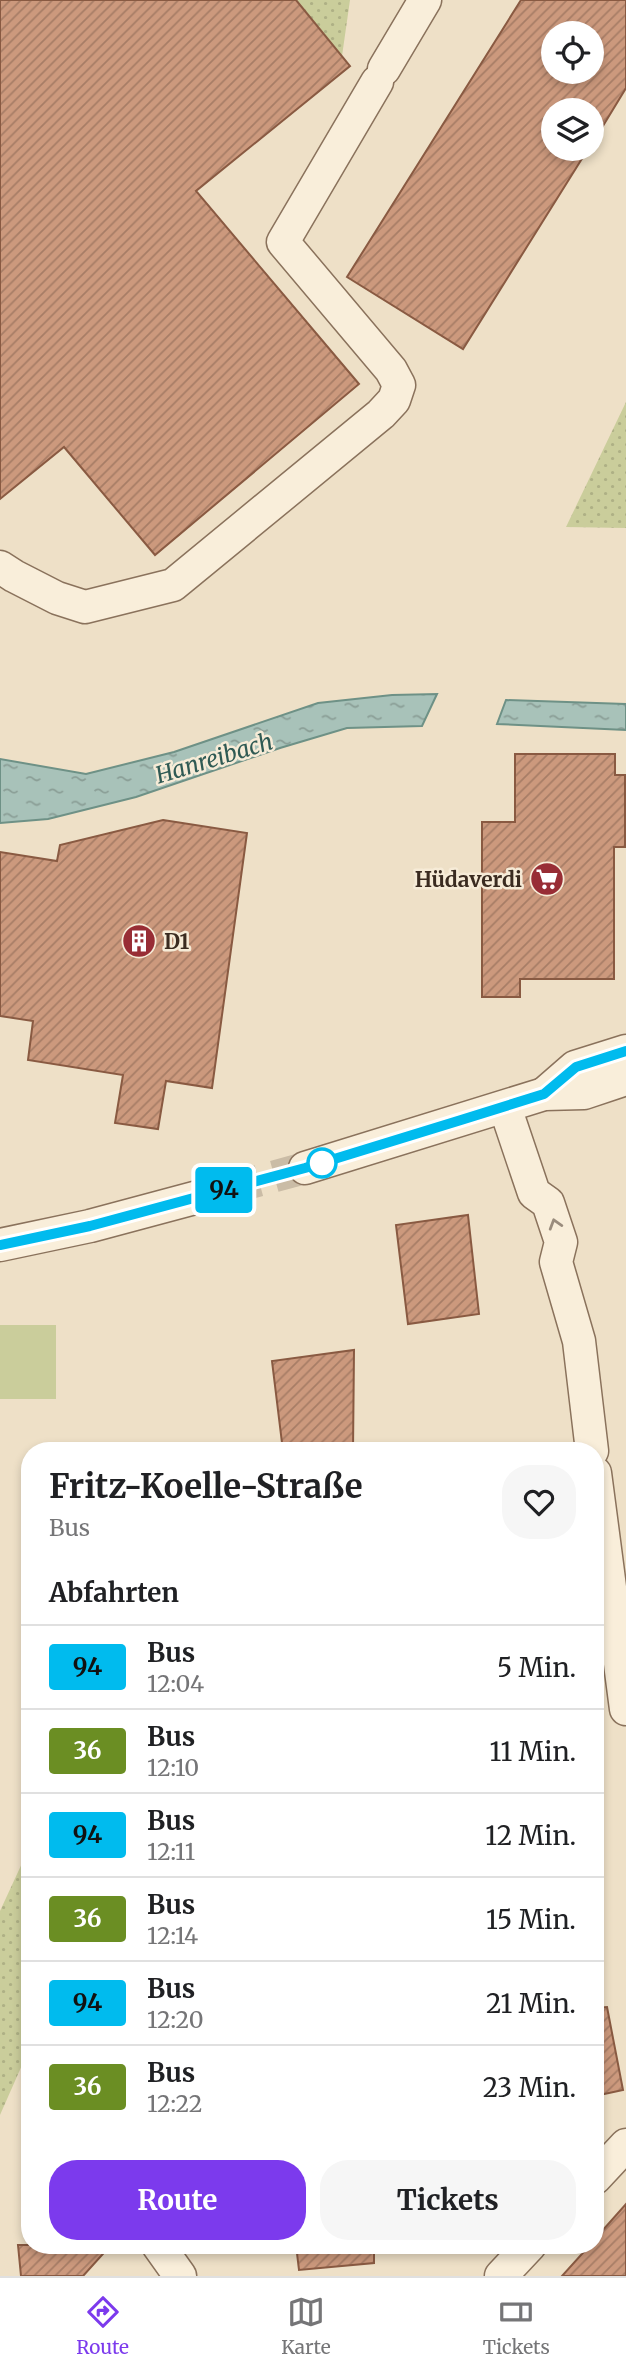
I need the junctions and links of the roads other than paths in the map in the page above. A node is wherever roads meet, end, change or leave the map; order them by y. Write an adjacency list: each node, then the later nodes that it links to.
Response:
1 (425, 0): 2 (street)
2 (0, 567)
3 (626, 1051): 5 (street)
4 (626, 1079): 5 (street)
5 (544, 1094): 6 (street)
6 (505, 1107): 7 (street); 10 (street)
7 (305, 1168)
8 (228, 1189): 9 (street)
9 (0, 1244)
10 (591, 1442)
11 (604, 1499): 12 (street)
12 (614, 1527): 13 (street)
13 (626, 1709)
14 (626, 2145): 15 (street)
15 (604, 2168)
16 (164, 2254): 18 (street)
17 (522, 2254): 19 (street)
18 (180, 2276)
19 (501, 2276)

